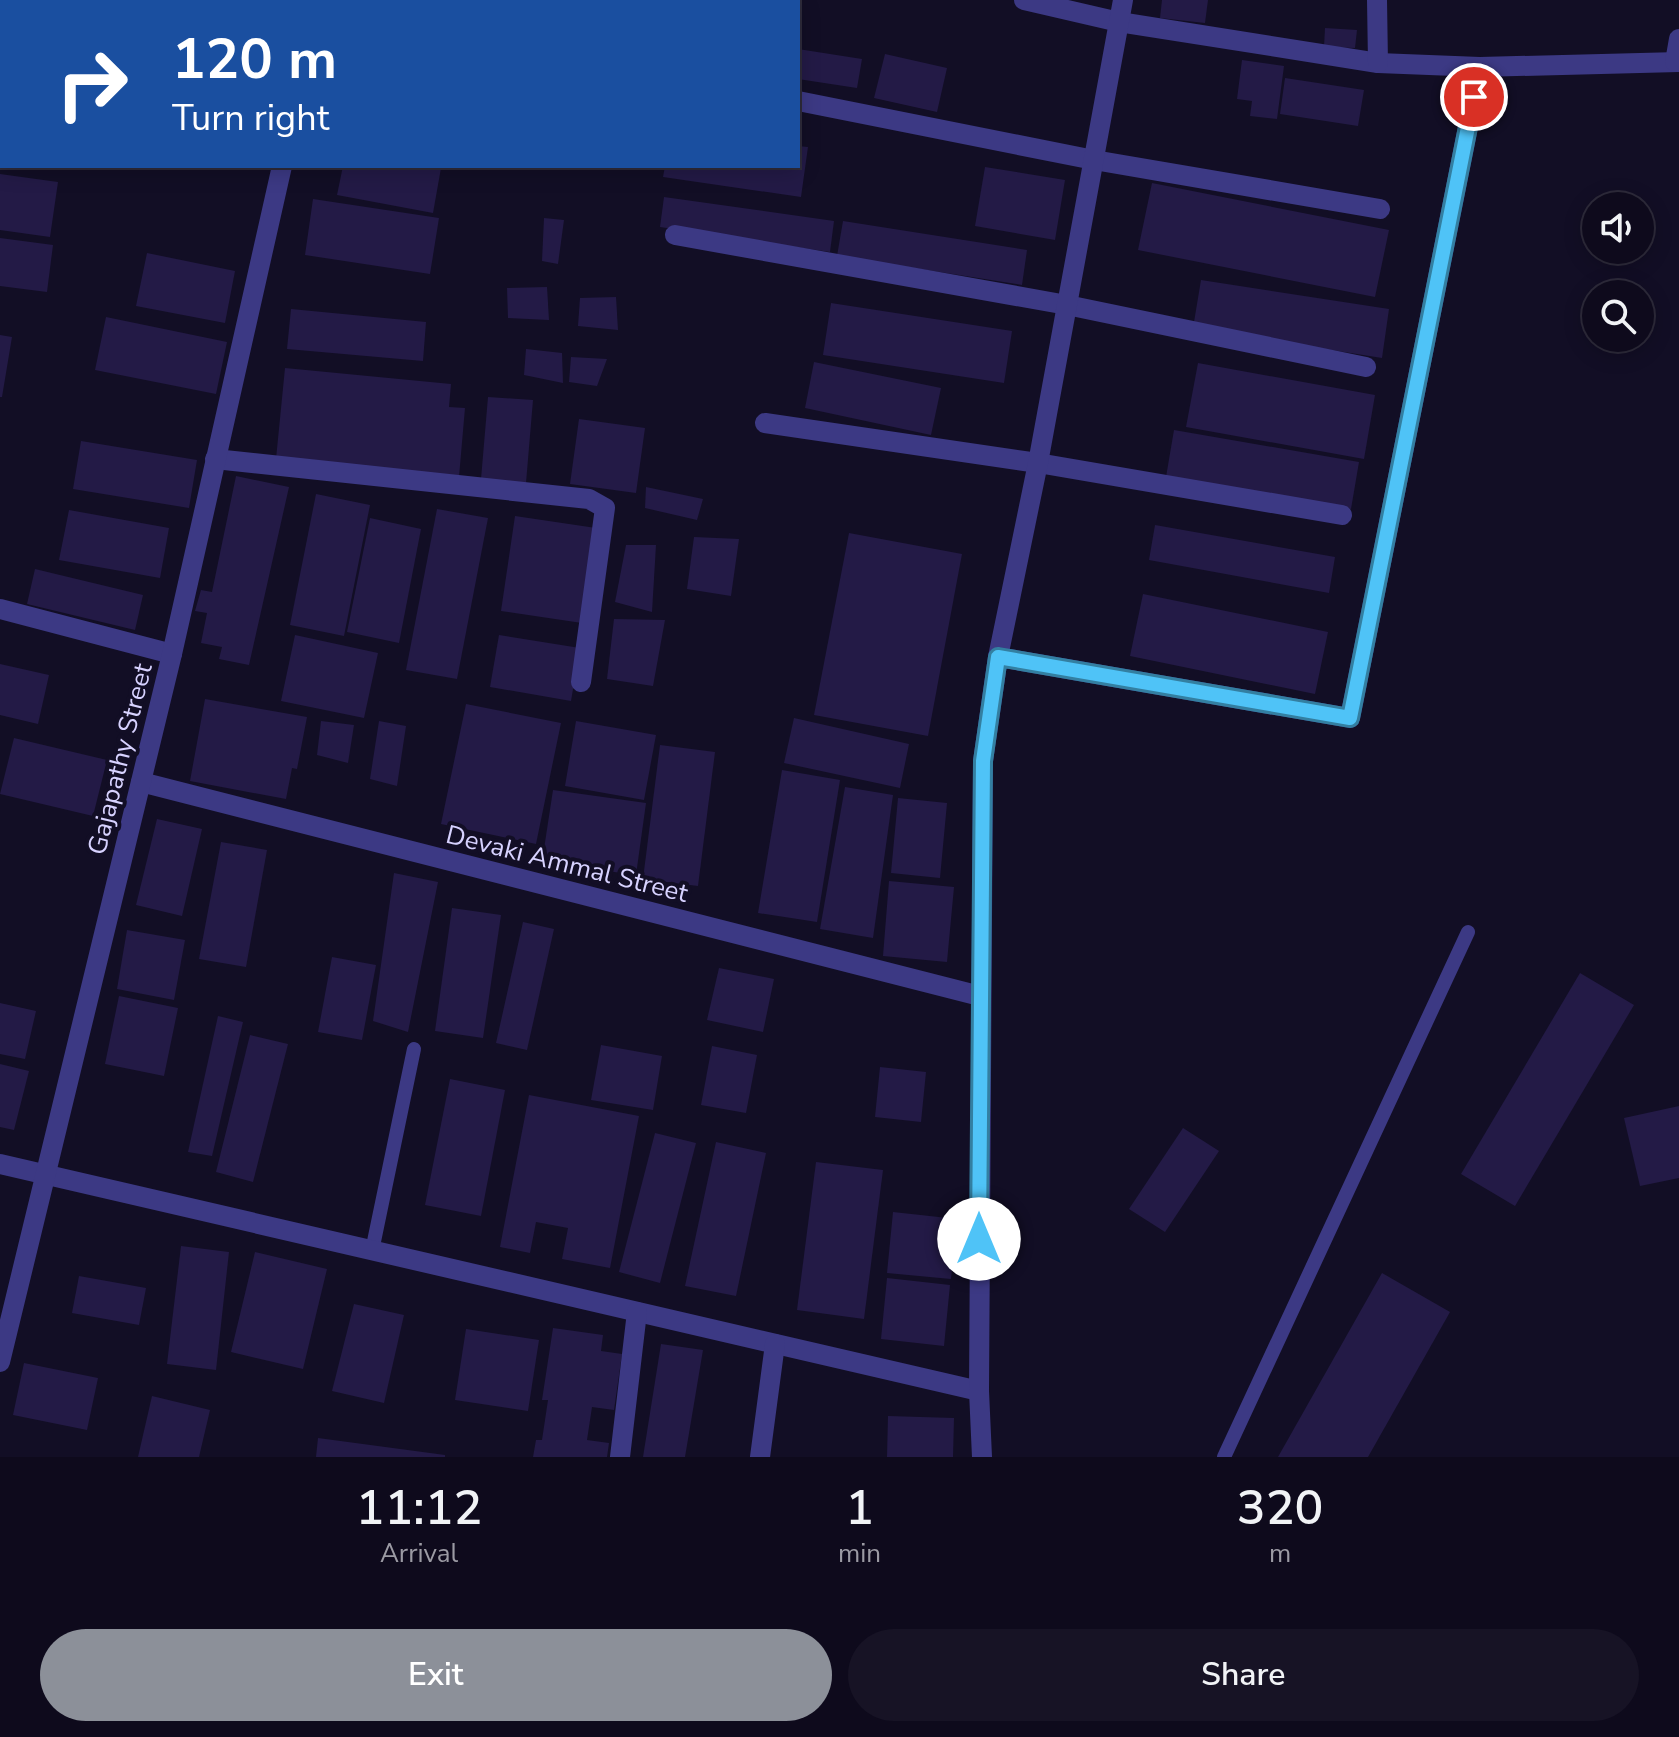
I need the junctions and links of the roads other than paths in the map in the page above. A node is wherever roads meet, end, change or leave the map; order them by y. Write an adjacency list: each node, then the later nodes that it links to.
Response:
1 (1024, 0): 4 (street)
2 (1123, 0): 4 (street)
3 (1377, 0): 7 (street)
4 (1119, 22): 7 (street); 10 (street)
5 (1679, 39): 6 (street)
6 (1677, 62): 8 (street)
7 (1378, 63): 8 (street)
8 (1480, 67): 22 (street)
9 (800, 101): 10 (street)
10 (1094, 160): 12 (street); 14 (street)
11 (282, 168): 17 (street, Gajapathy Street)
12 (1380, 209)
13 (675, 235): 14 (street)
14 (1067, 305): 15 (street); 18 (street)
15 (1366, 367)
16 (765, 423): 18 (street)
17 (215, 459): 21 (street, Gajapathy Street); 23 (street)
18 (1038, 463): 19 (street); 22 (street)
19 (1342, 515)
20 (0, 609): 21 (street)
21 (172, 654): 24 (street, Gajapathy Street)
22 (998, 657): 26 (street)
23 (581, 682)
24 (141, 782): 26 (street, Devaki Ammal Street); 29 (street, Gajapathy Street)
25 (1468, 932): 38 (lane)
26 (980, 996): 34 (street)
27 (414, 1049): 30 (lane)
28 (0, 1164): 29 (street)
29 (47, 1175): 30 (street); 33 (street, Gajapathy Street)
30 (372, 1251): 31 (street)
31 (637, 1312): 32 (street); 35 (street)
32 (775, 1344): 34 (street); 36 (street)
33 (0, 1362)
34 (979, 1391): 37 (street)
35 (620, 1457)
36 (760, 1457)
37 (982, 1457)
38 (1224, 1457)

